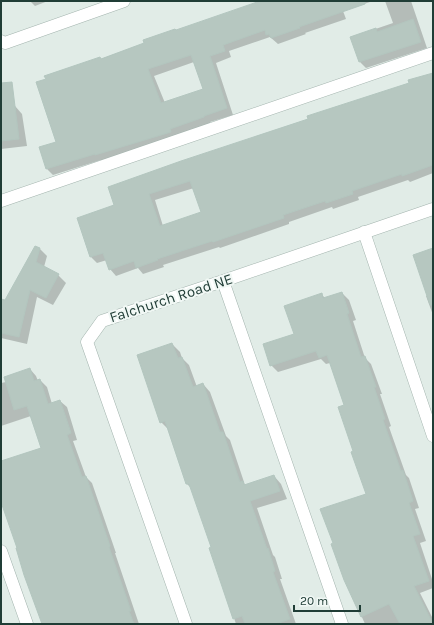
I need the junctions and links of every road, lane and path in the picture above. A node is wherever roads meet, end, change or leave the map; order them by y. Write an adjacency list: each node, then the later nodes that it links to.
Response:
1 (124, 1): 2 (street)
2 (1, 41)
3 (433, 53): 4 (street)
4 (1, 201)
5 (433, 209): 6 (street, Falchurch Road NE)
6 (364, 232): 7 (street, Falchurch Road NE); 8 (street)
7 (223, 281): 11 (street, Falchurch Road NE); 12 (street)
8 (433, 436)
9 (1, 551): 10 (street)
10 (27, 624)
11 (186, 624)
12 (342, 624)

